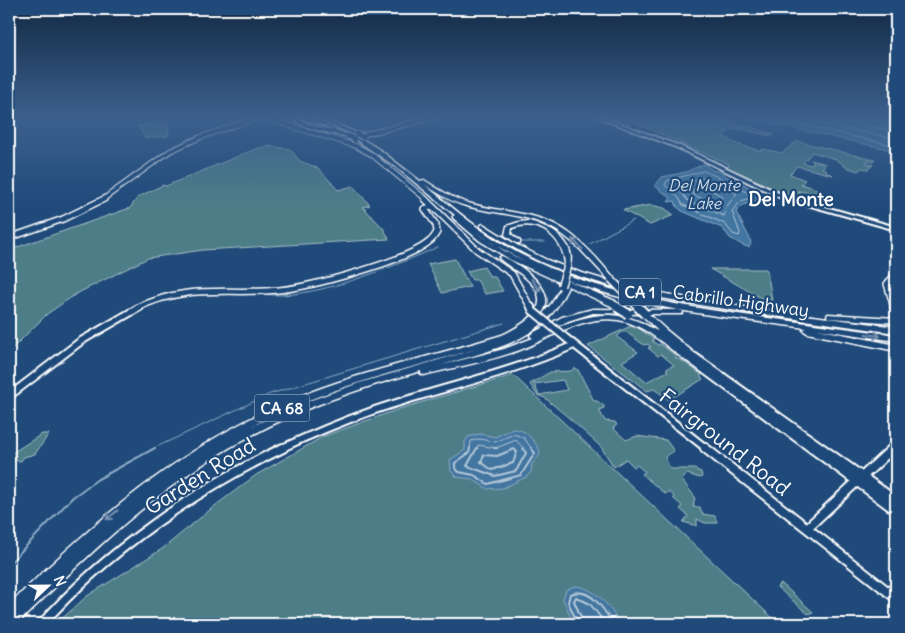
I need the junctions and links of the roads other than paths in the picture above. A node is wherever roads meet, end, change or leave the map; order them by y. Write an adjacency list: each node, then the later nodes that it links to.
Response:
1 (178, 148): 12 (street)
2 (366, 148): 8 (street)
3 (375, 148): 6 (highway, Cabrillo Highway / CA 1)
4 (375, 148): 7 (highway, Cabrillo Highway / CA 1)
5 (677, 148): 10 (main road)
6 (414, 176): 9 (highway); 15 (highway, Cabrillo Highway / CA 1)
7 (421, 185): 11 (highway, CA 68); 17 (highway, Cabrillo Highway / CA 1)
8 (432, 206): 24 (street, Fairground Road, bridge); 29 (street)
9 (505, 212): 13 (highway); 15 (highway, one-way to 9)
10 (896, 227)
11 (472, 232): 22 (highway, bridge); 23 (highway, CA 68, one-way to 23)
12 (9, 238)
13 (570, 264): 15 (highway); 16 (highway, CA 68, bridge)
14 (896, 274): 18 (street)
15 (609, 281): 17 (highway, Cabrillo Highway / CA 1); 26 (highway, bridge)
16 (562, 286): 23 (highway); 28 (highway, CA 68)
17 (724, 310): 19 (highway, Cabrillo Highway / CA 1); 20 (highway); 21 (highway, Cabrillo Highway / CA 1); 27 (highway)
18 (896, 313)
19 (732, 315): 21 (highway, Cabrillo Highway / CA 1, one-way to 21); 25 (highway)
20 (896, 321)
21 (895, 334)
22 (659, 336): 26 (highway); 27 (highway)
23 (503, 338): 36 (highway, CA 68, one-way to 36)
24 (574, 345): 34 (street, Fairground Road); 38 (street, Garden Road)
25 (896, 348)
26 (692, 357): 31 (main road)
27 (474, 359): 28 (highway)
28 (335, 395): 37 (highway, CA 68)
29 (9, 396)
30 (896, 444): 31 (street)
31 (859, 478): 32 (main road); 33 (main road); 34 (street)
32 (896, 501)
33 (896, 510)
34 (807, 528): 35 (street, Fairground Road)
35 (896, 598)
36 (9, 613)
37 (9, 623)
38 (42, 624)

